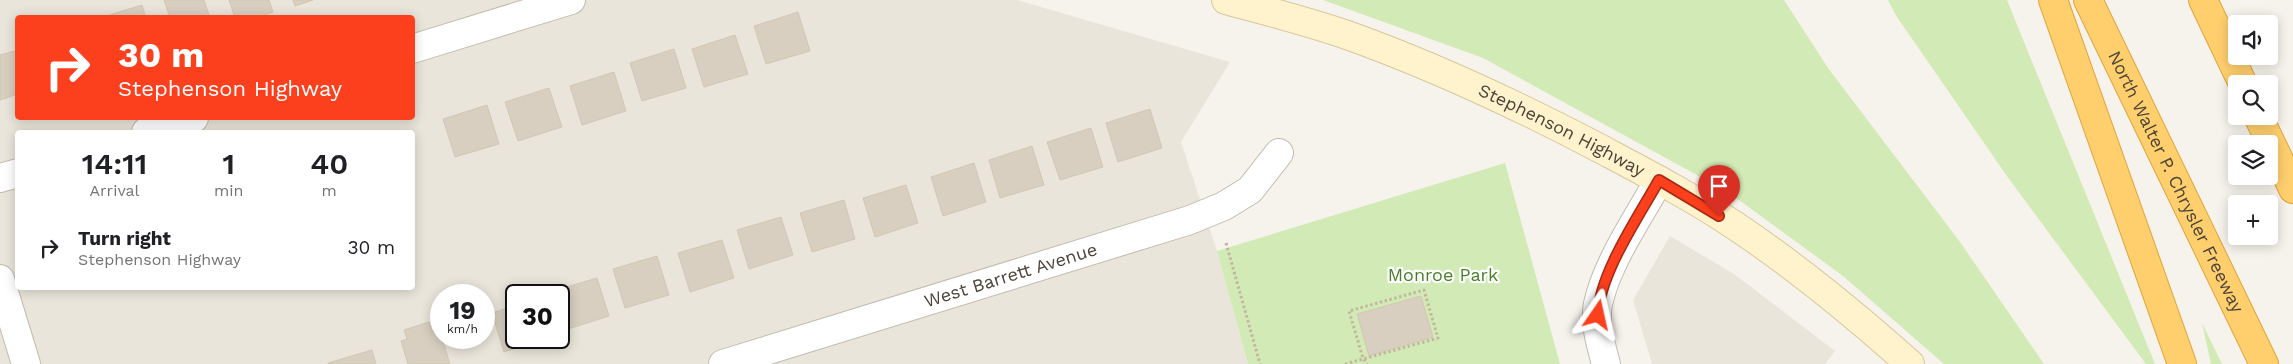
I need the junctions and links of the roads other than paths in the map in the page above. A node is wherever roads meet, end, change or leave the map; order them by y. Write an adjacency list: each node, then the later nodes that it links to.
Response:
1 (571, 0): 6 (street)
2 (1226, 0): 14 (main road, Stephenson Highway)
3 (2053, 0): 21 (highway)
4 (2088, 0): 22 (highway, North Walter P. Chrysler Freeway)
5 (2203, 0): 7 (highway)
6 (415, 48)
7 (2239, 75)
8 (187, 120): 10 (street)
9 (2262, 125): 15 (highway)
10 (153, 130)
11 (1279, 153): 18 (street, West Barrett Avenue)
12 (15, 174): 13 (street)
13 (0, 178)
14 (1659, 180): 19 (street); 20 (main road, Stephenson Highway)
15 (2293, 189)
16 (0, 279): 17 (street)
17 (26, 364)
18 (723, 364)
19 (1606, 364)
20 (1910, 364)
21 (2182, 364)
22 (2264, 364)

